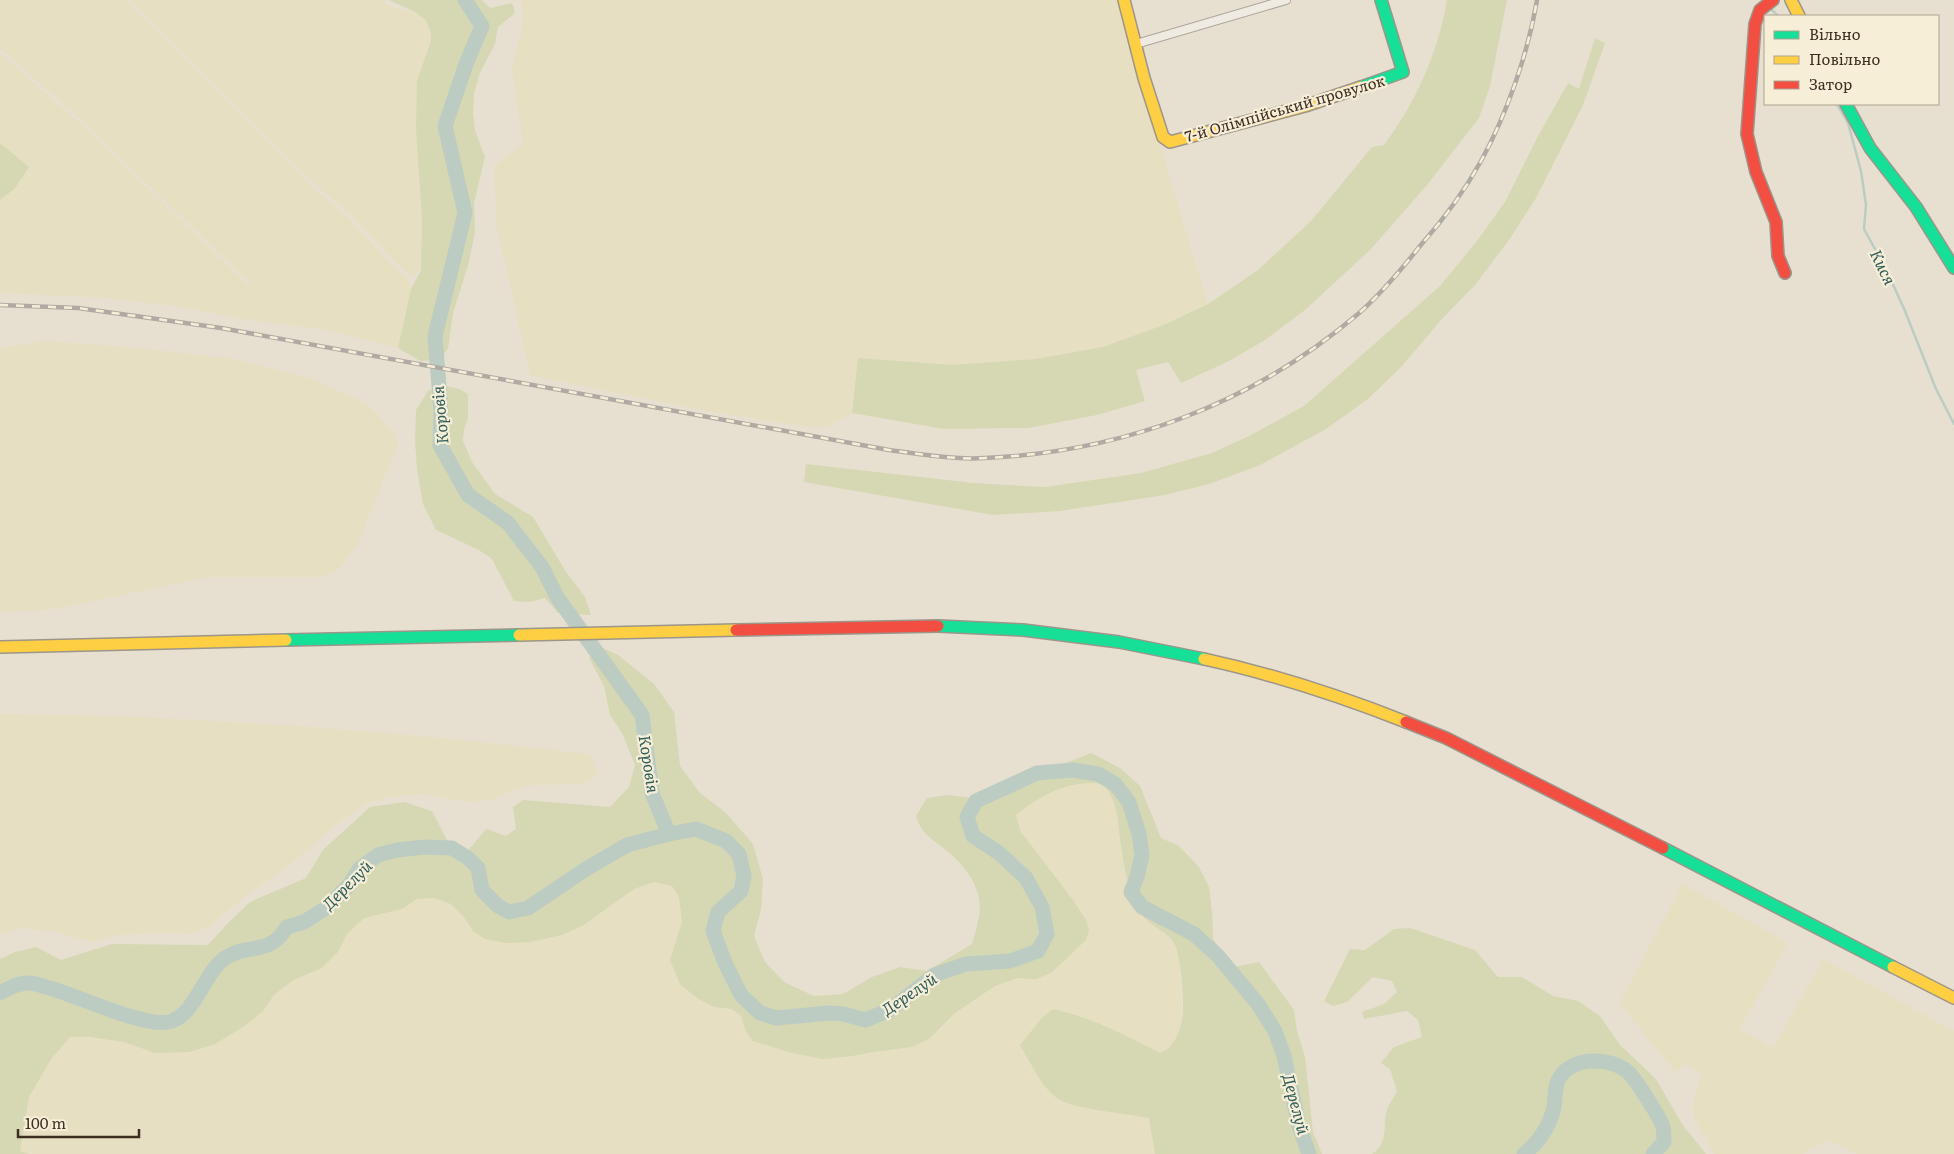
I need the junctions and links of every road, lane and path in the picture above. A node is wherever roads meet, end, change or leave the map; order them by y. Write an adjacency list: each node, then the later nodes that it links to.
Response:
1 (1124, 0): 7 (main road)
2 (1286, 0): 7 (street)
3 (1380, 0): 7 (main road, 7-й Олімпійський провулок)
4 (1791, 0): 6 (main road)
5 (1769, 3): 10 (main road)
6 (1798, 15)
7 (1136, 44)
8 (1847, 105): 9 (main road)
9 (1954, 268)
10 (1785, 274)
11 (0, 647): 12 (main road)
12 (1954, 998)

